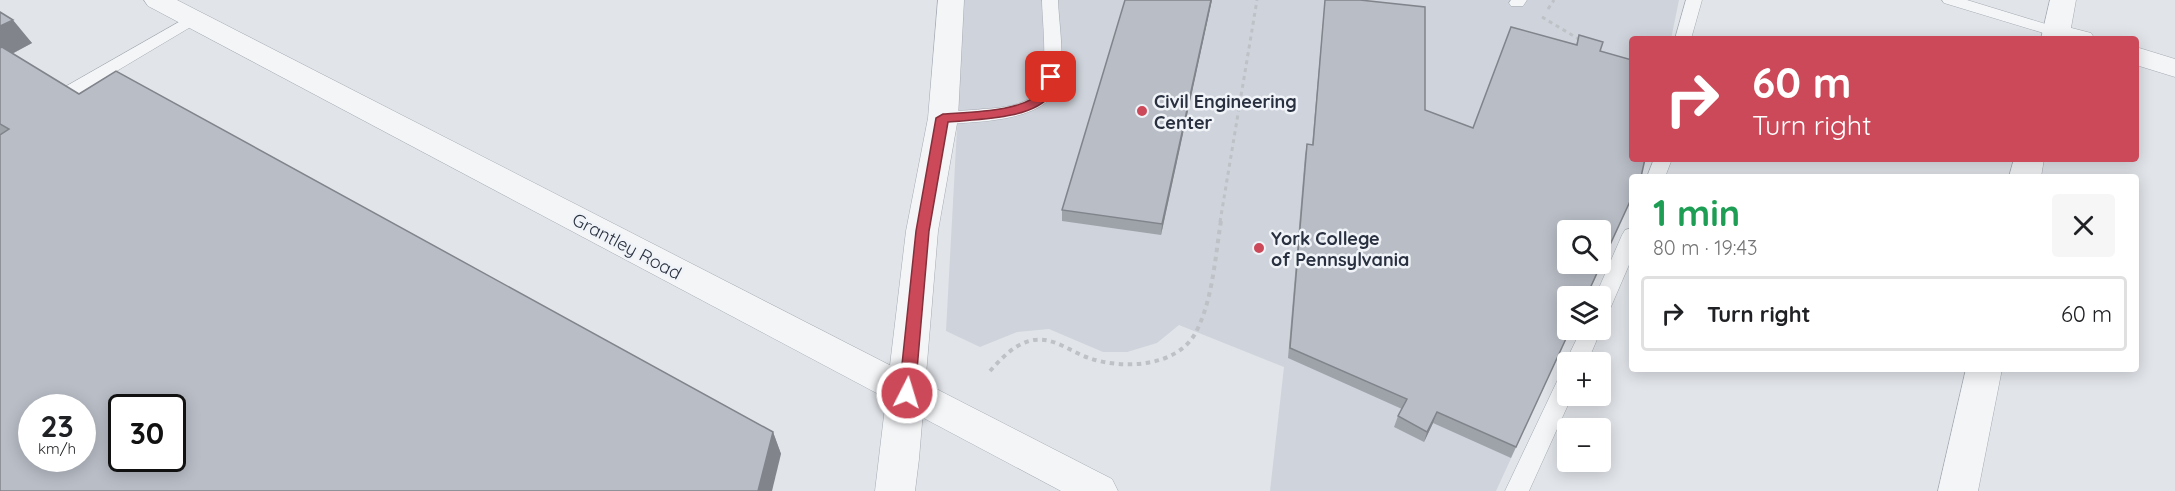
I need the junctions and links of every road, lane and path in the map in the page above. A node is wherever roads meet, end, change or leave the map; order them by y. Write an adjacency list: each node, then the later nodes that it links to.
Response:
1 (157, 0): 9 (street, Grantley Road)
2 (951, 0): 16 (street)
3 (1050, 0): 16 (lane)
4 (1257, 0): 19 (path)
5 (1554, 0): 12 (path)
6 (1694, 0): 10 (lane)
7 (1950, 0): 11 (lane)
8 (2063, 0): 11 (street)
9 (193, 20): 15 (lane); 21 (street, Grantley Road)
10 (1684, 36)
11 (2064, 36)
12 (1588, 44)
13 (2139, 57): 14 (street)
14 (2175, 68)
15 (62, 96)
16 (943, 118): 21 (street)
17 (1629, 242): 18 (lane)
18 (1610, 286)
19 (990, 370)
20 (1983, 372): 26 (street)
21 (907, 393): 23 (street); 24 (street, Grantley Road)
22 (1557, 405): 25 (lane)
23 (895, 491)
24 (1098, 491)
25 (1517, 491)
26 (1958, 491)

